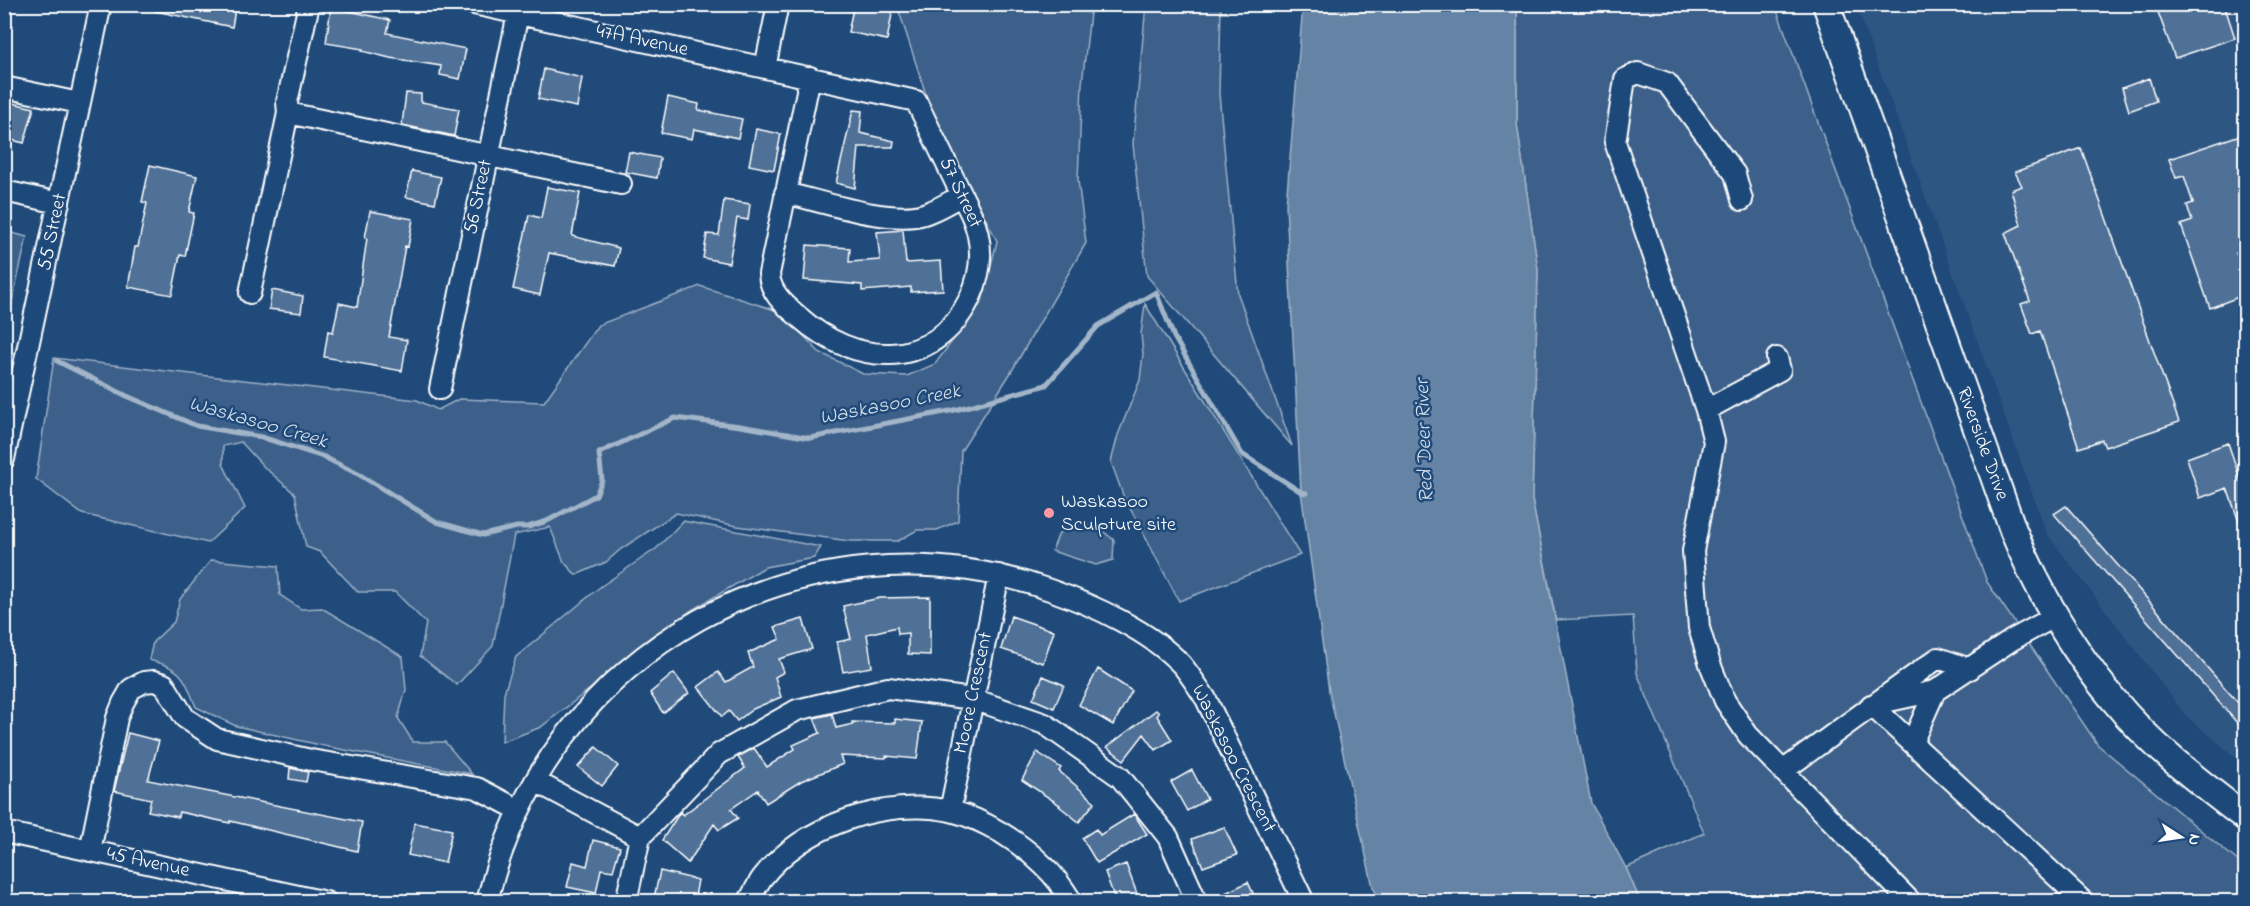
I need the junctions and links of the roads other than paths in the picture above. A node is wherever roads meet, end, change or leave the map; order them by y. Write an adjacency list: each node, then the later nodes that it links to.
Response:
1 (101, 4): 10 (street, 55 Street)
2 (309, 4): 11 (street)
3 (474, 4): 6 (street, 47A Avenue)
4 (778, 4): 7 (street)
5 (1826, 4): 25 (main road, Riverside Drive)
6 (519, 9): 7 (street, 47A Avenue); 12 (street, 56 Street)
7 (765, 68): 8 (street, 47A Avenue)
8 (810, 77): 15 (street, 57 Street); 16 (street, 57 Street)
9 (4, 87): 10 (street)
10 (79, 103): 18 (street, 55 Street)
11 (288, 113): 12 (street); 19 (street)
12 (487, 157): 13 (street); 21 (street, 56 Street)
13 (621, 184)
14 (4, 191): 18 (street)
15 (785, 193): 16 (street); 16 (street, 57 Street)
16 (962, 195)
17 (1742, 200): 22 (street)
18 (59, 203): 23 (street, 55 Street)
19 (250, 293)
20 (1777, 358): 22 (street)
21 (440, 389)
22 (1706, 410): 31 (street)
23 (4, 459)
24 (999, 575): 28 (street, Moore Crescent); 32 (street, Waskasoo Crescent); 45 (street, Waskasoo Crescent)
25 (2054, 616): 26 (street); 35 (main road, Riverside Drive)
26 (1970, 669): 27 (street); 29 (street)
27 (1935, 691): 29 (street); 30 (street)
28 (973, 699): 34 (street, Moore Crescent); 37 (street); 44 (street)
29 (1871, 705): 30 (street); 31 (street)
30 (1912, 743): 47 (street)
31 (1784, 770): 46 (street)
32 (535, 781): 33 (street, Waskasoo Crescent); 37 (street)
33 (519, 810): 38 (street); 40 (street, Waskasoo Crescent)
34 (950, 811): 42 (street); 43 (street)
35 (2246, 818)
36 (4, 832): 38 (street, 45 Avenue)
37 (640, 837): 41 (street)
38 (90, 851): 39 (street, 45 Avenue)
39 (326, 902)
40 (487, 902)
41 (626, 902)
42 (748, 902)
43 (1072, 902)
44 (1197, 902)
45 (1304, 902)
46 (1911, 902)
47 (2084, 902)

